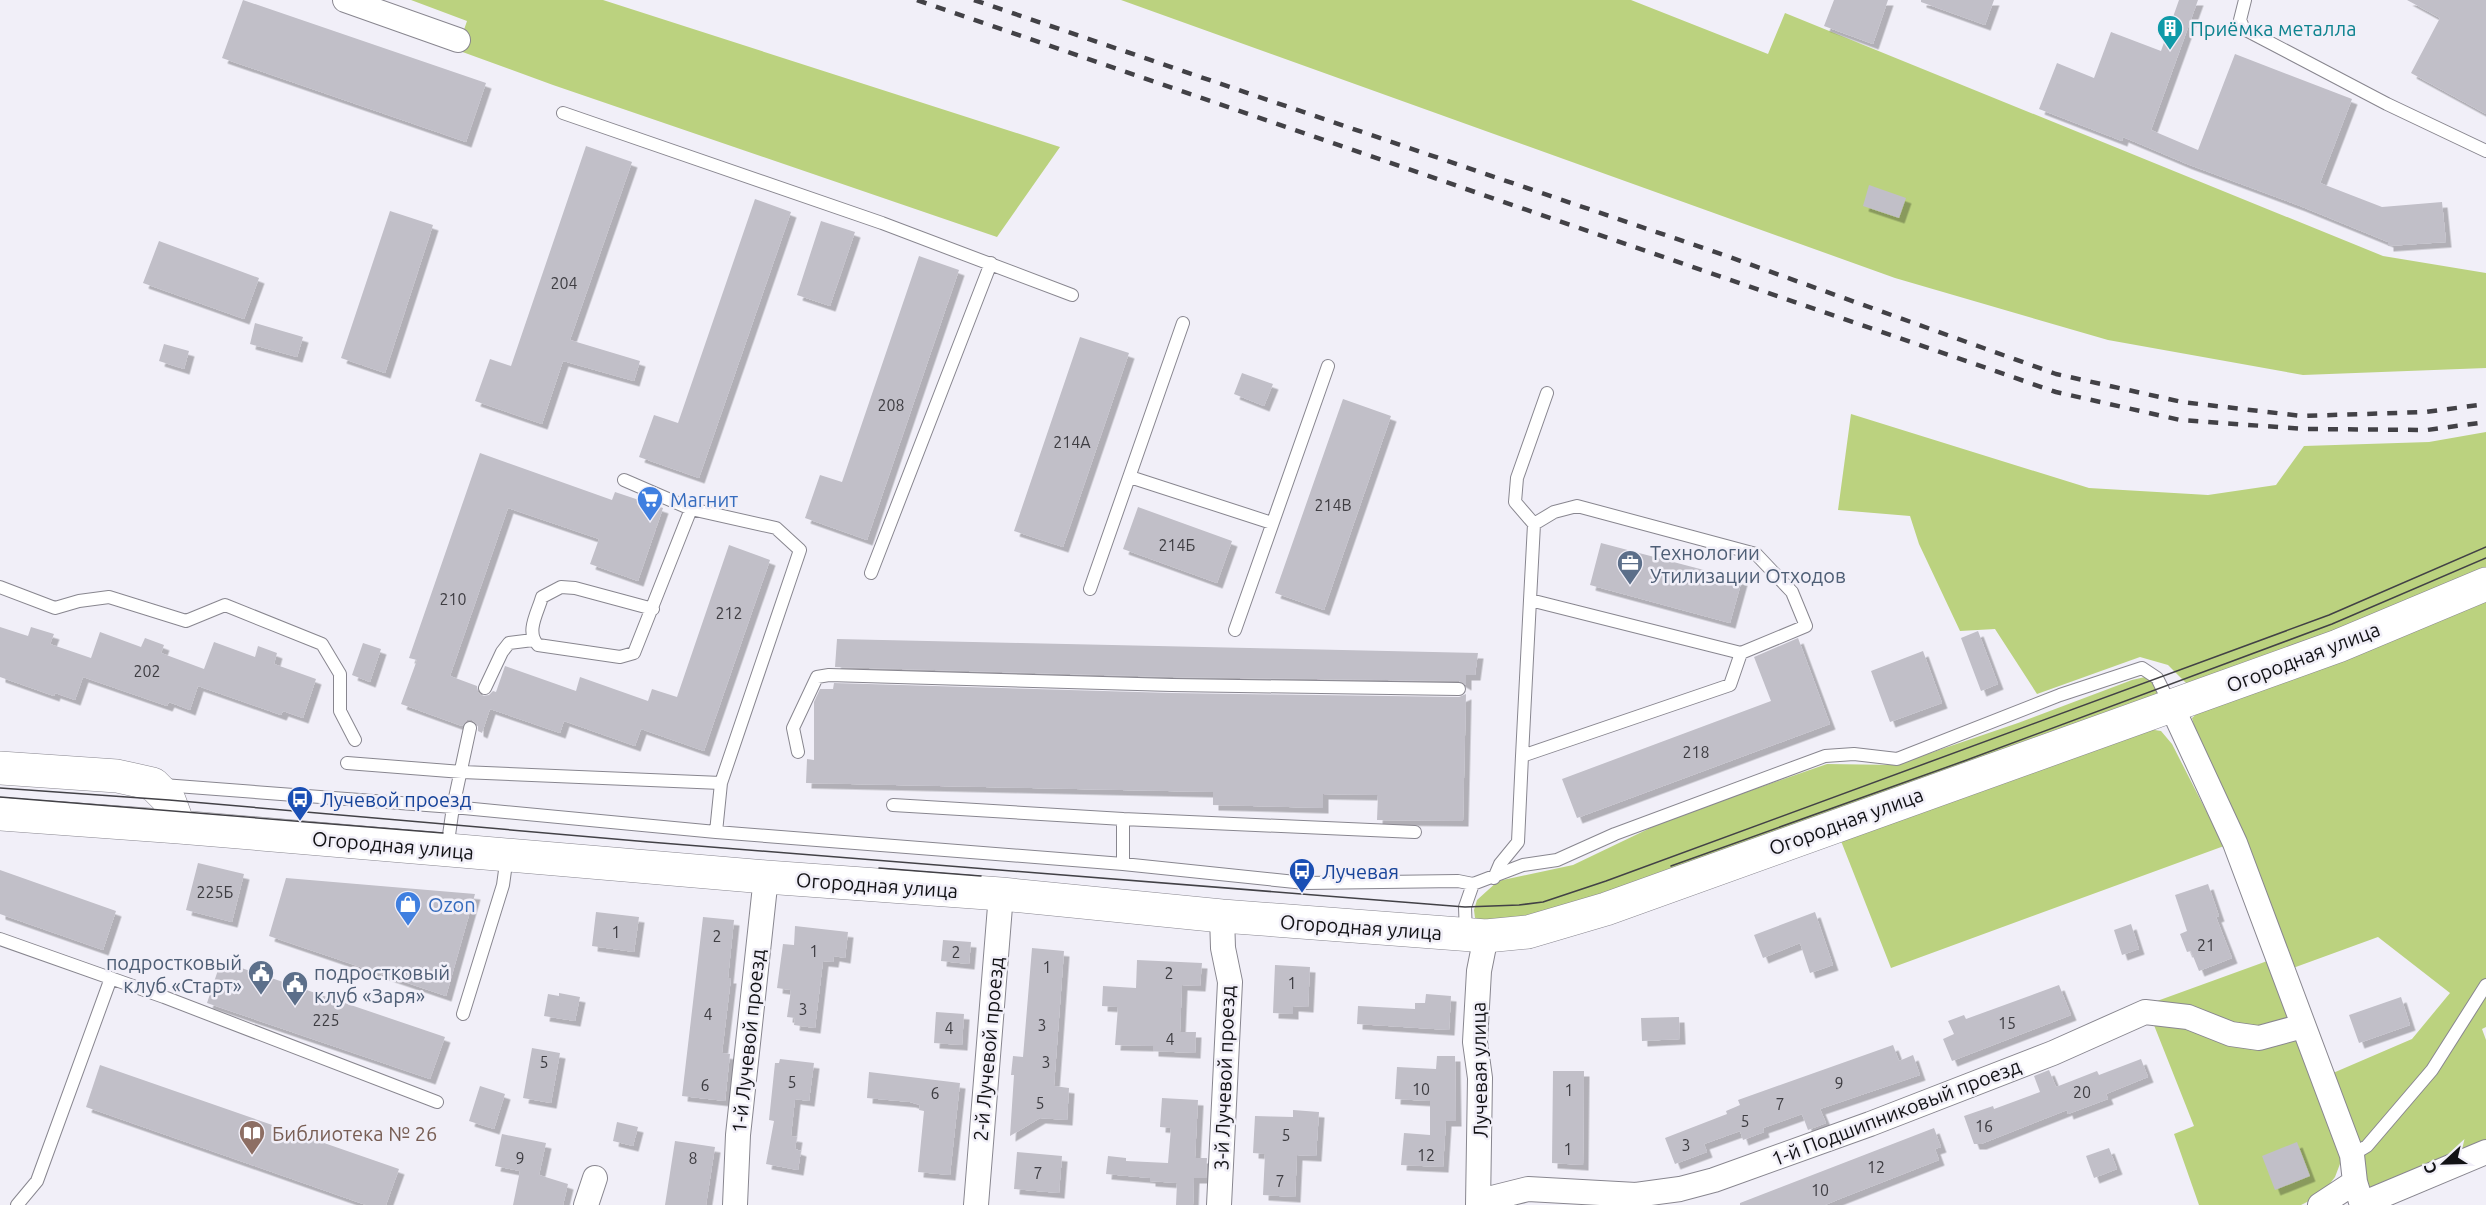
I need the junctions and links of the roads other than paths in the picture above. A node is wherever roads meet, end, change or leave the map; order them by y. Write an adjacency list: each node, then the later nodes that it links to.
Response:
1 (345, 0): 3 (street)
2 (2245, 0): 5 (lane)
3 (458, 40)
4 (563, 113): 6 (lane)
5 (2486, 151)
6 (991, 263): 7 (lane); 16 (lane)
7 (1072, 295)
8 (1183, 323): 11 (lane)
9 (1328, 366): 14 (lane)
10 (1547, 393): 15 (lane)
11 (1130, 477): 14 (lane); 19 (lane)
12 (624, 480): 13 (lane)
13 (691, 509): 21 (lane); 35 (lane)
14 (1272, 523): 22 (lane)
15 (1534, 524): 20 (lane); 24 (lane)
16 (871, 573)
17 (2486, 584): 27 (street, Огородная улица)
18 (0, 587): 29 (lane)
19 (1090, 589)
20 (1530, 600): 24 (lane); 31 (lane)
21 (653, 609): 23 (lane); 23 (lane)
22 (1235, 630)
23 (533, 640): 25 (lane)
24 (1741, 653): 31 (lane)
25 (485, 688)
26 (1459, 689): 30 (lane)
27 (2171, 705): 48 (lane); 52 (street, Огородная улица); 57 (street)
28 (470, 729): 34 (lane)
29 (355, 740)
30 (798, 753)
31 (1522, 756): 48 (lane)
32 (347, 763): 34 (lane)
33 (0, 768): 36 (street)
34 (462, 772): 35 (lane); 38 (lane)
35 (722, 783): 42 (lane)
36 (153, 784): 38 (lane); 41 (street)
37 (893, 805): 40 (lane)
38 (453, 807): 42 (lane); 44 (lane)
39 (0, 814): 41 (street, Огородная улица)
40 (1123, 819): 43 (lane); 46 (lane)
41 (179, 827): 44 (street, Огородная улица)
42 (716, 832): 46 (lane)
43 (1414, 832)
44 (446, 850): 45 (street, Огородная улица)
45 (507, 854): 47 (street, Огородная улица); 56 (lane)
46 (1123, 864): 49 (lane)
47 (766, 877): 50 (street, Огородная улица); 66 (street, 1-й Лучевой проезд)
48 (1494, 878): 49 (lane)
49 (1473, 884): 52 (lane)
50 (1001, 894): 51 (street, Огородная улица); 67 (street, 2-й Лучевой проезд)
51 (1222, 916): 52 (street, Огородная улица); 68 (street, 3-й Лучевой проезд)
52 (1476, 936): 63 (street, Лучевая улица)
53 (0, 939): 54 (lane)
54 (111, 978): 58 (lane); 64 (lane)
55 (2486, 985): 60 (lane)
56 (463, 1014)
57 (2303, 1026): 60 (street); 63 (street, 1-й Подшипниковый проезд)
58 (437, 1102)
59 (2486, 1152): 62 (street)
60 (2352, 1155): 62 (street)
61 (595, 1178): 65 (street)
62 (2360, 1199): 69 (street)
63 (1478, 1201)
64 (17, 1205)
65 (586, 1205)
66 (735, 1205)
67 (976, 1205)
68 (1219, 1205)
69 (2320, 1205)

